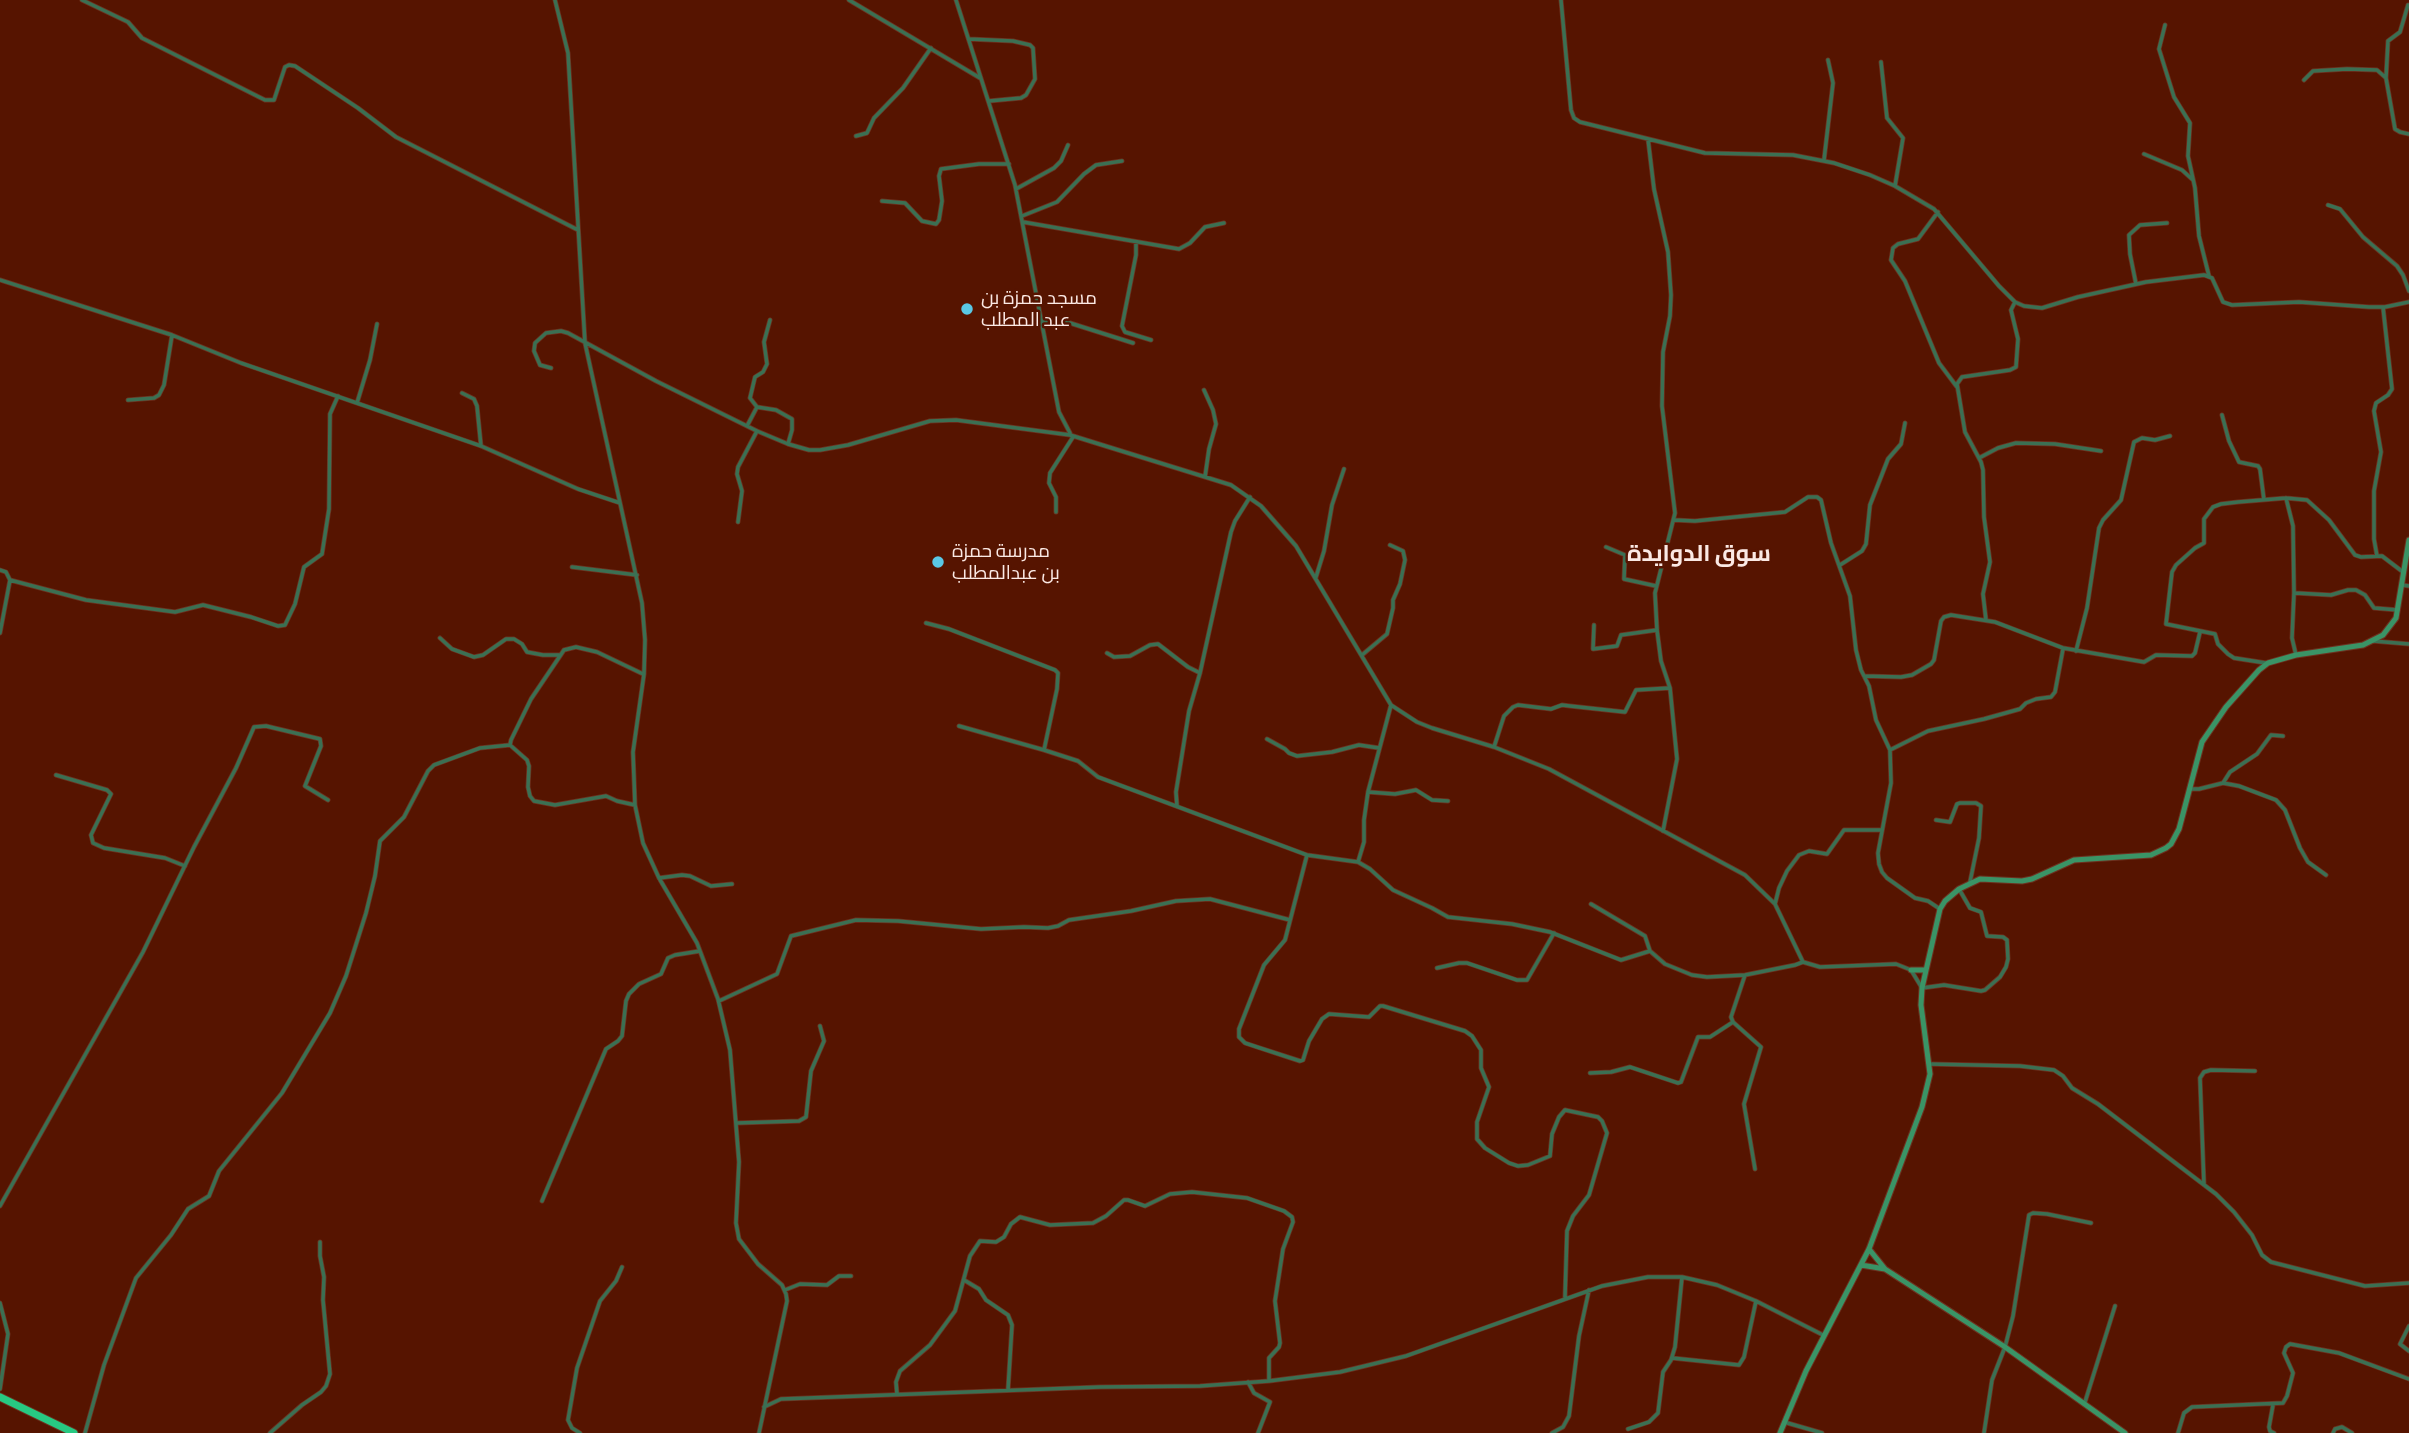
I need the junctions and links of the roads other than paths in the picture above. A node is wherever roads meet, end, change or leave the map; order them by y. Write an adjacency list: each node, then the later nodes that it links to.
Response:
1 (82, 0): 33 (street)
2 (555, 0): 33 (street)
3 (849, 0): 9 (street)
4 (956, 0): 8 (street)
5 (1562, 0): 18 (street)
6 (2407, 5): 12 (street)
7 (2165, 25): 24 (street)
8 (969, 39): 13 (street); 15 (street)
9 (931, 48): 13 (street); 17 (street)
10 (1828, 60): 21 (street)
11 (1881, 62): 25 (street)
12 (2386, 78): 14 (street); 16 (street)
13 (982, 79): 15 (street)
14 (2304, 80)
15 (989, 101): 23 (street)
16 (2409, 134)
17 (856, 136)
18 (1648, 138): 21 (street); 74 (street)
19 (1069, 145): 26 (street)
20 (2144, 154): 24 (street)
21 (1824, 160): 25 (street)
22 (1122, 161): 30 (street)
23 (1009, 164): 26 (street); 27 (street)
24 (2194, 182): 35 (street)
25 (1895, 186): 29 (street)
26 (1016, 190): 30 (street)
27 (882, 201)
28 (2328, 205): 38 (street)
29 (1938, 212): 39 (street); 50 (street)
30 (1023, 219): 34 (street); 43 (street)
31 (1224, 223): 34 (street)
32 (2167, 223): 37 (street)
33 (578, 230): 47 (street)
34 (1136, 242): 46 (street)
35 (2209, 276): 37 (street); 41 (street)
36 (0, 280): 45 (street)
37 (2136, 284): 39 (street)
38 (2409, 291)
39 (2015, 302): 50 (street)
40 (2409, 302): 41 (street)
41 (2383, 307): 79 (street)
42 (770, 320): 56 (street)
43 (1041, 321): 48 (street); 61 (street)
44 (377, 324): 55 (street)
45 (172, 335): 53 (street); 54 (street)
46 (1152, 340)
47 (585, 343): 49 (street); 59 (street); 72 (street)
48 (1133, 343)
49 (551, 368)
50 (1957, 387): 66 (street)
51 (1204, 390): 68 (street)
52 (462, 393): 64 (street)
53 (338, 396): 55 (street); 86 (street)
54 (128, 400)
55 (357, 403): 64 (street)
56 (757, 407): 59 (street); 63 (street)
57 (2222, 415): 71 (street)
58 (1905, 423): 80 (street)
59 (747, 426): 60 (street)
60 (757, 431): 63 (street); 75 (street)
61 (1072, 436): 63 (street); 68 (street); 73 (street)
62 (2169, 436): 101 (street)
63 (788, 444)
64 (481, 446): 72 (street)
65 (2101, 451): 66 (street)
66 (1979, 458): 91 (street)
67 (1344, 470): 85 (street)
68 (1205, 477): 69 (street)
69 (1250, 497): 85 (street); 107 (street)
70 (2286, 498): 71 (street); 79 (street); 89 (street)
71 (2264, 500): 96 (street)
72 (621, 504): 84 (street)
73 (1056, 512)
74 (1674, 520): 80 (street); 88 (street)
75 (738, 522)
76 (2409, 540): 83 (street)
77 (1390, 545): 104 (street)
78 (1605, 547): 88 (street)
79 (2377, 556): 83 (street)
80 (1840, 565): 109 (street)
81 (572, 567): 84 (street)
82 (0, 570): 86 (street)
83 (2403, 572): 87 (street)
84 (637, 575): 108 (street)
85 (1316, 577): 104 (street)
86 (10, 580): 95 (street)
87 (2405, 585): 90 (street)
88 (1656, 586): 94 (street)
89 (2294, 593): 90 (street); 105 (street)
90 (2398, 610): 98 (street)
91 (1986, 620): 100 (street); 109 (street)
92 (926, 623): 118 (street)
93 (1594, 625): 94 (street)
94 (1657, 630): 110 (street)
95 (0, 632)
96 (2200, 632): 101 (street); 106 (street)
97 (440, 638): 103 (street)
98 (2373, 641): 99 (street); 105 (street)
99 (2409, 644)
100 (2063, 648): 101 (street); 119 (street)
101 (2076, 651)
102 (1107, 653): 107 (street)
103 (559, 655): 108 (street); 115 (street)
104 (1362, 655): 111 (street)
105 (2296, 655): 106 (street)
106 (2269, 663): 122 (street)
107 (1200, 673): 127 (street)
108 (644, 674): 126 (street)
109 (1864, 676): 119 (street)
110 (1670, 688): 116 (street); 130 (street)
111 (1391, 705): 116 (street); 117 (street)
112 (959, 726): 118 (street)
113 (2283, 736): 121 (street)
114 (1267, 739): 117 (street)
115 (510, 745): 126 (street); 199 (street)
116 (1494, 747): 130 (street)
117 (1379, 748): 123 (street)
118 (1044, 750): 127 (street)
119 (1890, 750): 129 (street)
120 (56, 775): 133 (street)
121 (2223, 783): 122 (street); 134 (street)
122 (2189, 789): 137 (street)
123 (1368, 792): 125 (street); 132 (street)
124 (328, 800): 133 (street)
125 (1448, 801)
126 (635, 805): 135 (street)
127 (1177, 806): 131 (street)
128 (1936, 820): 137 (street)
129 (1882, 830): 140 (street); 141 (street)
130 (1663, 831): 140 (street)
131 (1307, 855): 132 (street); 142 (street)
132 (1358, 862): 143 (street)
133 (185, 866): 162 (street)
134 (2326, 876)
135 (659, 878): 136 (street); 144 (street)
136 (732, 884)
137 (1969, 884): 138 (street)
138 (1959, 889): 141 (street); 151 (street)
139 (1591, 904): 145 (street)
140 (1775, 904): 146 (street)
141 (1940, 909): 149 (street)
142 (1290, 920): 152 (street); 175 (street)
143 (1554, 933): 145 (street); 147 (street)
144 (700, 951): 152 (street); 161 (street)
145 (1650, 951): 150 (street)
146 (1802, 962): 148 (street); 150 (street)
147 (1437, 968)
148 (1911, 970): 149 (street); 151 (street)
149 (1926, 970): 151 (street)
150 (1745, 975): 153 (street)
151 (1922, 988): 155 (street)
152 (719, 1002): 158 (street)
153 (1733, 1021): 157 (street); 159 (street)
154 (820, 1026): 158 (street)
155 (1929, 1064): 160 (street); 165 (street)
156 (2255, 1071): 160 (street)
157 (1590, 1073)
158 (736, 1123): 173 (street)
159 (1755, 1169)
160 (2204, 1185): 172 (street)
161 (542, 1202)
162 (0, 1206)
163 (2091, 1223): 181 (street)
164 (320, 1242): 200 (street)
165 (1869, 1249): 166 (street); 168 (street)
166 (1861, 1265): 168 (street); 180 (street)
167 (622, 1266): 201 (street)
168 (1885, 1269): 181 (street)
169 (851, 1276): 173 (street)
170 (1682, 1277): 174 (street); 176 (street); 183 (street)
171 (964, 1280): 185 (street); 189 (street); 190 (street)
172 (2409, 1283)
173 (785, 1290): 188 (street)
174 (1589, 1290): 175 (street); 204 (street)
175 (1566, 1298): 185 (street)
176 (1756, 1301): 180 (street); 183 (street)
177 (0, 1303): 187 (street)
178 (2115, 1306): 193 (street)
179 (2409, 1326): 182 (street)
180 (1824, 1335): 196 (street)
181 (2005, 1347): 193 (street); 207 (street)
182 (2409, 1351)
183 (1672, 1358): 197 (street)
184 (2409, 1379): 194 (street)
185 (1269, 1381): 186 (street)
186 (1248, 1382): 189 (street); 203 (street)
187 (0, 1389)
188 (768, 1389): 192 (street); 195 (street)
189 (1008, 1390): 190 (street)
190 (897, 1394): 192 (street)
191 (0, 1398): 198 (highway)
192 (781, 1399): 195 (street)
193 (2085, 1402): 208 (street)
194 (2273, 1405): 209 (street); 210 (street)
195 (764, 1407): 202 (street)
196 (1784, 1422): 205 (street); 206 (street)
197 (1628, 1429)
198 (70, 1432)
199 (85, 1433)
200 (270, 1433)
201 (580, 1433)
202 (759, 1433)
203 (1258, 1433)
204 (1552, 1433)
205 (1780, 1433)
206 (1822, 1433)
207 (1984, 1433)
208 (2125, 1433)
209 (2178, 1433)
210 (2274, 1433)
211 (2333, 1433): 212 (street)
212 (2352, 1433)

